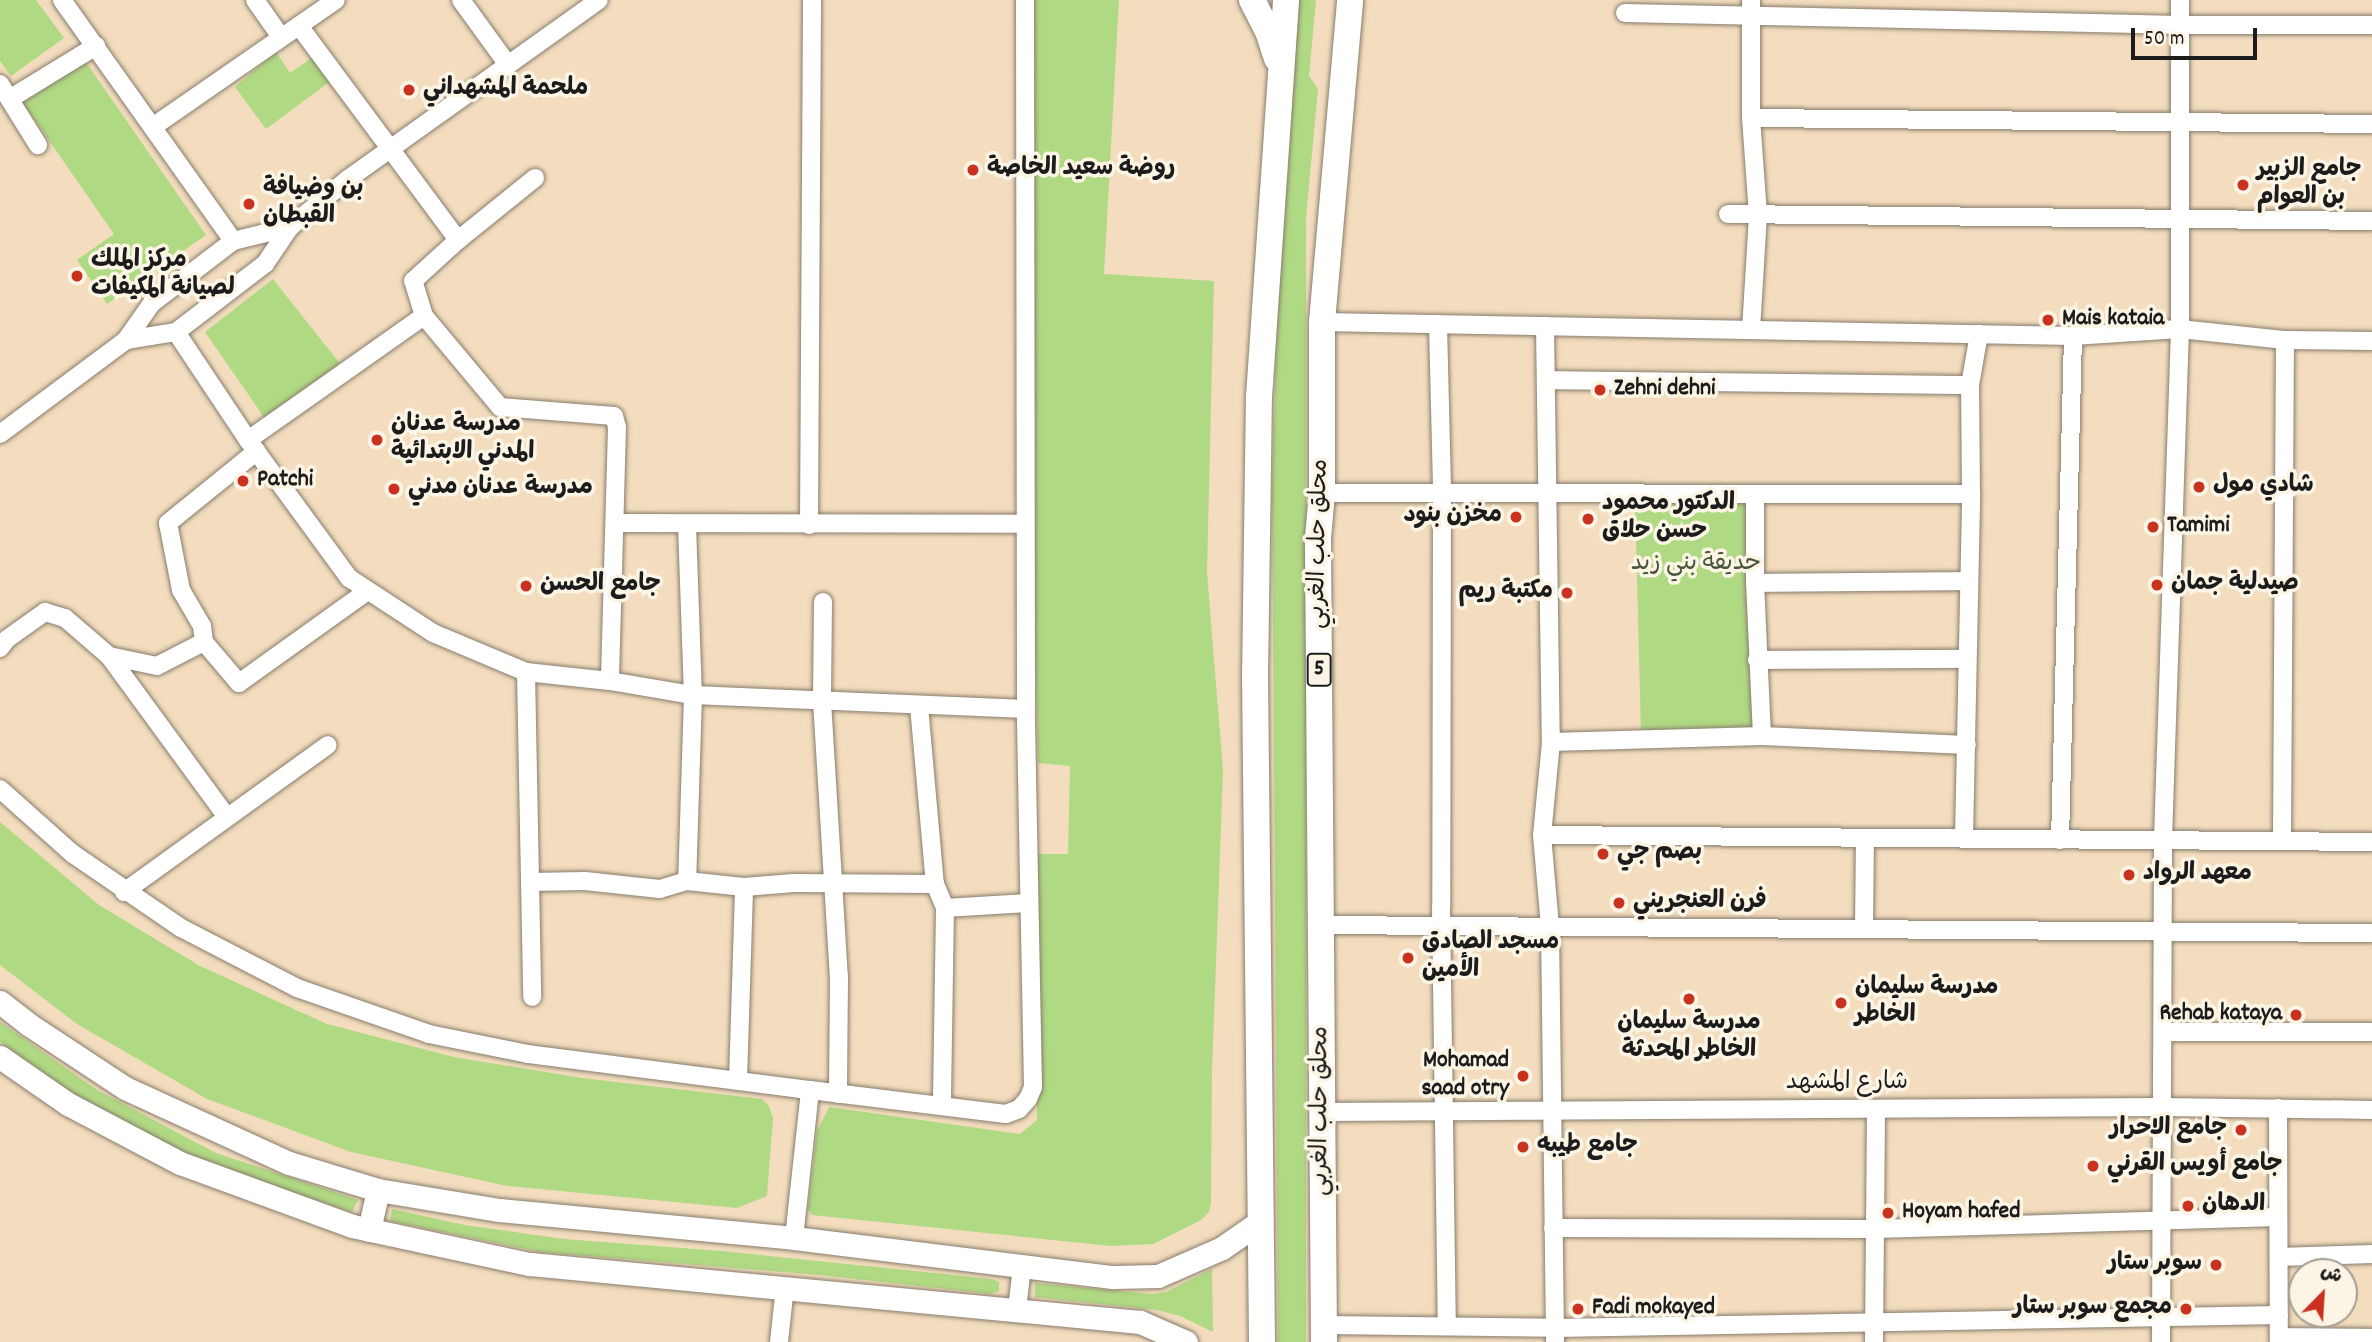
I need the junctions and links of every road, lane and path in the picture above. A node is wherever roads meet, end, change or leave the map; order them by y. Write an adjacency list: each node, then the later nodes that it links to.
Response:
1 (62, 0): 18 (street)
2 (255, 0): 17 (street)
3 (336, 0): 16 (street)
4 (461, 0): 19 (street)
5 (599, 0): 19 (street)
6 (812, 0): 60 (street)
7 (1025, 0): 58 (street)
8 (1252, 0): 20 (highway)
9 (1286, 0): 20 (highway)
10 (1350, 0): 37 (highway, محلق حلب الغربي / 5)
11 (2180, 0): 14 (street)
12 (1751, 9): 13 (street); 14 (street); 22 (street)
13 (1625, 13)
14 (2180, 25): 15 (street); 23 (street)
15 (2372, 25)
16 (299, 26): 17 (street); 27 (street)
17 (281, 37): 25 (street)
18 (96, 47): 21 (street); 25 (street)
19 (508, 65): 27 (street)
20 (1281, 75): 122 (highway)
21 (6, 91): 26 (street)
22 (1751, 118): 23 (street); 30 (street)
23 (2179, 121): 24 (street); 31 (street)
24 (2372, 124)
25 (154, 126): 35 (street)
26 (38, 145)
27 (393, 148): 33 (street); 34 (street)
28 (535, 178): 34 (street)
29 (1728, 214): 30 (street)
30 (1758, 215): 31 (street); 41 (street)
31 (2181, 220): 32 (street); 40 (street)
32 (2372, 221)
33 (290, 227): 35 (street); 42 (street)
34 (458, 240): 36 (street)
35 (233, 241): 45 (street)
36 (424, 316): 51 (street); 57 (street)
37 (1322, 321): 38 (street); 53 (highway, محلق حلب الغربي / 5)
38 (1438, 324): 39 (street); 52 (street)
39 (1545, 326): 41 (street); 48 (street)
40 (2180, 329): 44 (street); 46 (street); 85 (street)
41 (1751, 330): 43 (street)
42 (176, 332): 45 (street); 51 (street)
43 (1979, 334): 44 (street); 49 (street)
44 (2073, 335): 86 (street)
45 (126, 340): 50 (street)
46 (2286, 340): 47 (street); 87 (street)
47 (2372, 341)
48 (1546, 380): 49 (street); 54 (street)
49 (1970, 385): 56 (street)
50 (1, 430)
51 (252, 445): 63 (street); 65 (street)
52 (1442, 492): 53 (street); 54 (street); 99 (street)
53 (1322, 493): 97 (highway, محلق حلب الغربي / 5)
54 (1550, 494): 55 (street); 77 (street)
55 (1755, 494): 56 (street); 62 (street)
56 (1971, 494): 61 (street)
57 (615, 523): 59 (street); 71 (street)
58 (1026, 524): 60 (street); 75 (street)
59 (687, 525): 60 (street); 72 (street)
60 (809, 525)
61 (1968, 581): 62 (street); 68 (street)
62 (1755, 583): 69 (street)
63 (366, 592): 65 (street); 70 (street)
64 (823, 602): 73 (street)
65 (204, 642): 67 (street)
66 (0, 648): 67 (street)
67 (108, 656): 81 (street)
68 (1967, 659): 69 (street); 79 (street)
69 (1757, 660): 76 (street)
70 (526, 672): 71 (street); 90 (street)
71 (610, 681): 72 (street)
72 (693, 695): 73 (street); 89 (street)
73 (822, 701): 74 (street); 91 (street)
74 (919, 706): 75 (street); 92 (street)
75 (1026, 709): 95 (street)
76 (1762, 736): 77 (street); 79 (street)
77 (1551, 742): 82 (street)
78 (328, 745): 81 (street)
79 (1967, 745): 84 (street)
80 (0, 789): 94 (street)
81 (226, 816): 94 (street)
82 (1542, 835): 83 (street); 98 (street)
83 (1865, 838): 84 (street); 100 (street)
84 (1964, 838): 86 (street)
85 (2163, 839): 86 (street); 87 (street); 101 (street)
86 (2060, 840)
87 (2282, 841): 88 (street)
88 (2372, 842)
89 (687, 881): 90 (street); 93 (street)
90 (530, 882): 103 (street)
91 (833, 883): 92 (street); 93 (street); 110 (street)
92 (935, 884): 96 (street)
93 (744, 887): 108 (street)
94 (124, 892): 108 (street)
95 (1028, 903): 96 (street); 111 (street)
96 (945, 908): 111 (street)
97 (1321, 925): 99 (street); 118 (highway, محلق حلب الغربي / 5)
98 (1550, 927): 99 (street); 100 (street); 115 (street)
99 (1441, 928): 116 (street)
100 (1864, 929): 101 (street)
101 (2162, 930): 102 (street); 105 (street)
102 (2372, 933)
103 (532, 997)
104 (0, 1002): 119 (main road)
105 (2164, 1032): 106 (street); 112 (street)
106 (2372, 1032)
107 (0, 1057): 125 (main road)
108 (738, 1081): 109 (street)
109 (810, 1090): 110 (street); 126 (street)
110 (838, 1094): 111 (street)
111 (942, 1106)
112 (2163, 1108): 113 (street, شارع المشهد); 114 (street, شارع المشهد); 121 (street)
113 (2278, 1108): 117 (street, شارع المشهد); 120 (street)
114 (1876, 1109): 115 (street, شارع المشهد); 124 (street)
115 (1552, 1110): 116 (street, شارع المشهد); 123 (street)
116 (1443, 1111): 118 (street, شارع المشهد); 135 (street)
117 (2372, 1111)
118 (1322, 1112): 136 (highway, محلق حلب الغربي / 5)
119 (378, 1189): 125 (main road); 126 (main road)
120 (2278, 1217): 121 (street); 128 (street)
121 (2162, 1219): 124 (street); 133 (street)
122 (1261, 1221): 129 (main road); 142 (highway)
123 (1553, 1228): 124 (street); 137 (street)
124 (1875, 1229): 134 (street)
125 (369, 1230): 130 (main road)
126 (794, 1238): 129 (main road)
127 (2372, 1254): 128 (street)
128 (2279, 1257): 132 (street)
129 (1022, 1266): 131 (street)
130 (785, 1287): 131 (main road); 140 (street)
131 (1017, 1310): 141 (main road)
132 (2279, 1315): 133 (street); 139 (street)
133 (2161, 1316): 134 (street); 144 (street)
134 (1874, 1322): 137 (street); 143 (street)
135 (1447, 1325): 136 (street); 137 (street)
136 (1324, 1334)
137 (1555, 1335)
138 (2372, 1338): 139 (street)
139 (2279, 1339)
140 (779, 1342)
141 (1186, 1342)
142 (1262, 1342)
143 (1874, 1342)
144 (2161, 1342)

